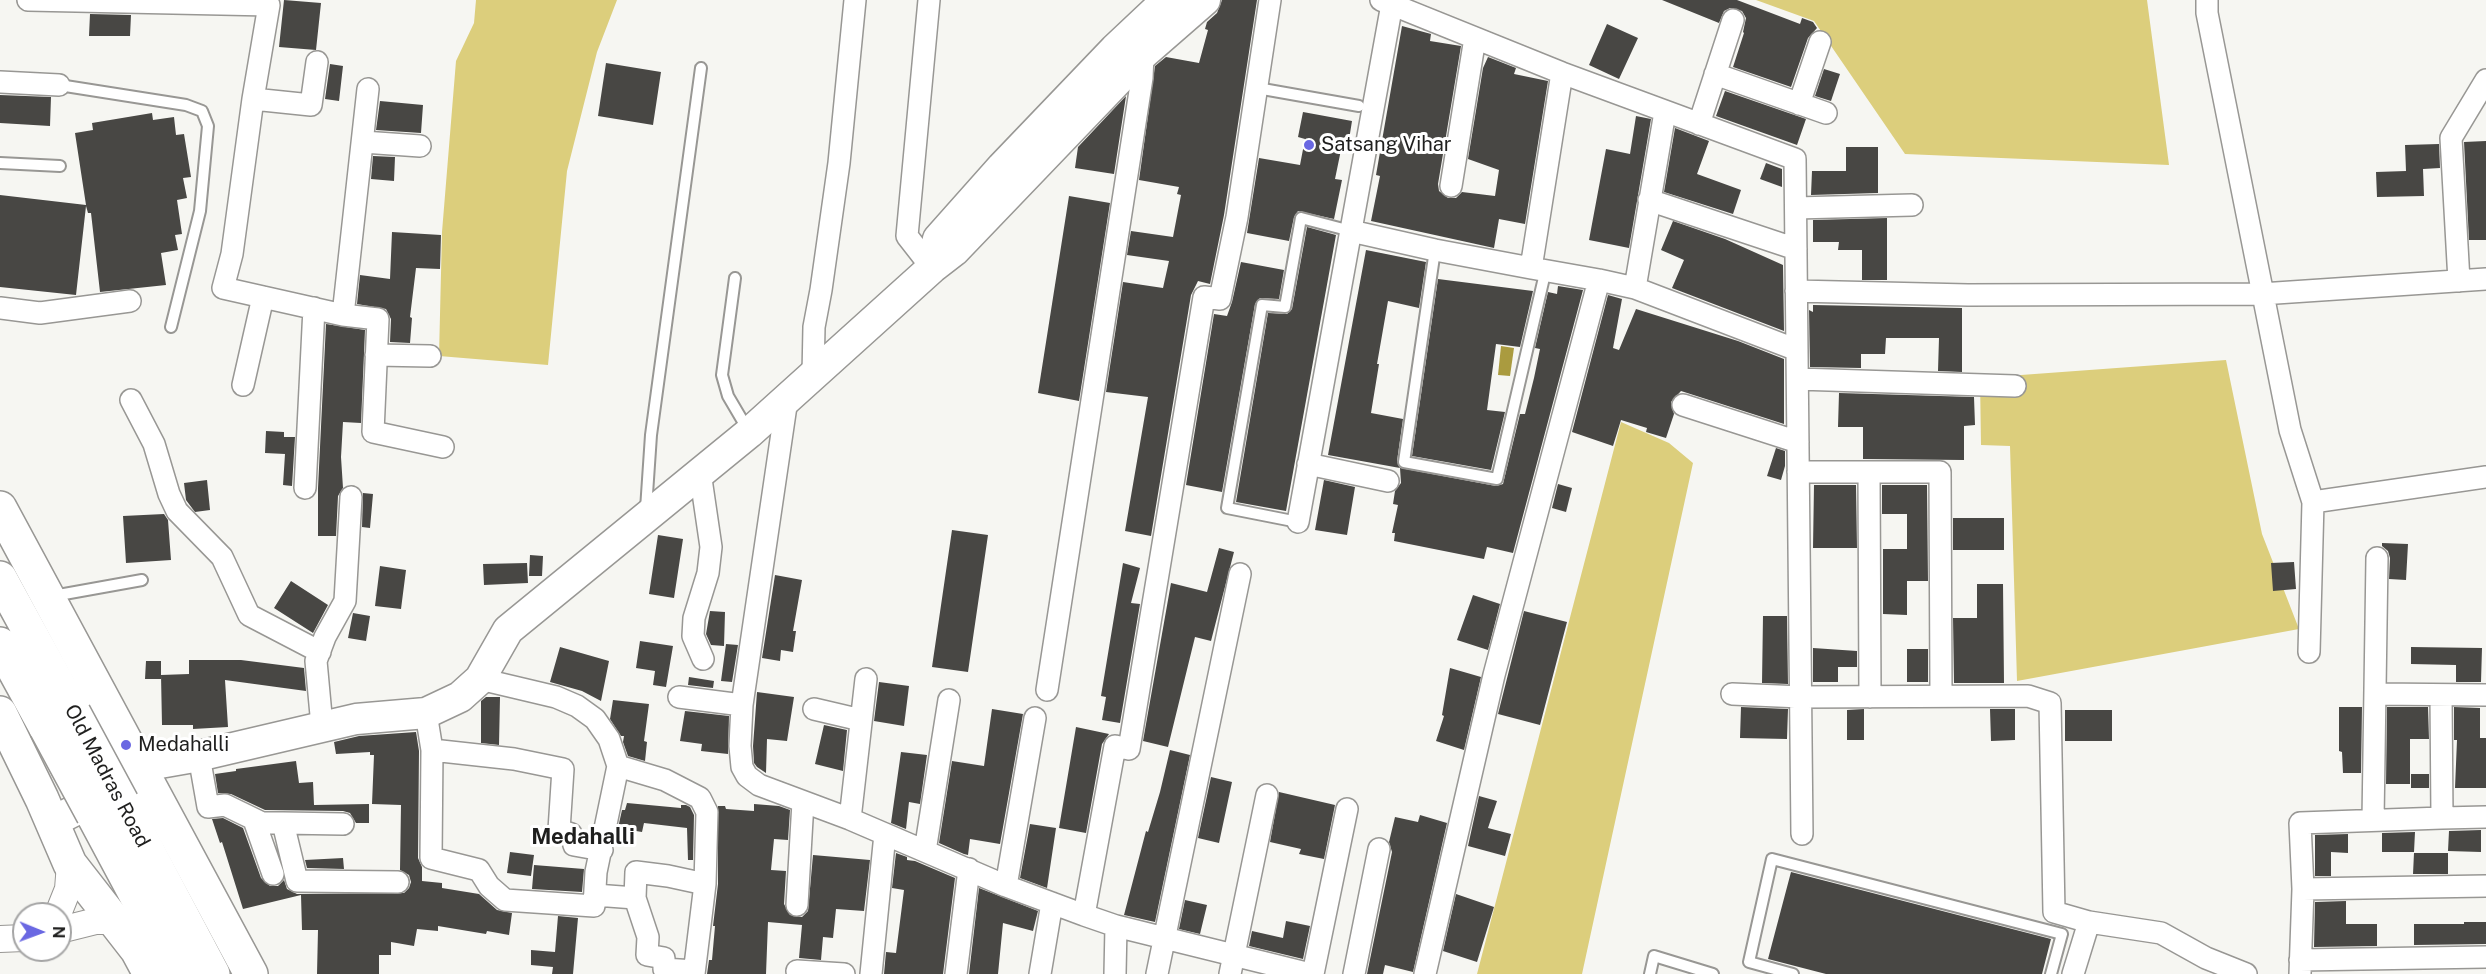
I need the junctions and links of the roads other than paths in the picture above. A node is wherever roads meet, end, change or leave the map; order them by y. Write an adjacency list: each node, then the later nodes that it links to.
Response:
1 (28, 0): 22 (street)
2 (855, 0): 57 (street)
3 (929, 0): 39 (street)
4 (1167, 0): 12 (main road)
5 (1205, 0): 12 (main road)
6 (1270, 0): 20 (street)
7 (2207, 0): 47 (street)
8 (1386, 2): 10 (street); 36 (street)
9 (1733, 20): 16 (street)
10 (1475, 38): 15 (street); 32 (street)
11 (1820, 42): 23 (street)
12 (1136, 46): 39 (main road); 90 (street)
13 (317, 62): 22 (street)
14 (701, 68): 77 (lane)
15 (1562, 73): 25 (street); 40 (street)
16 (1715, 74): 23 (street); 27 (street)
17 (2486, 80): 44 (street)
18 (0, 82): 19 (street)
19 (59, 85): 53 (lane)
20 (1257, 88): 24 (lane); 142 (street)
21 (368, 89): 28 (street)
22 (253, 99): 48 (street)
23 (1799, 104): 26 (street)
24 (1359, 106)
25 (1665, 112): 27 (street); 33 (street)
26 (1826, 113)
27 (1699, 124): 35 (street)
28 (363, 142): 29 (street); 52 (street)
29 (420, 146)
30 (0, 163): 31 (lane)
31 (60, 166)
32 (1451, 186)
33 (1649, 200): 37 (street); 45 (street)
34 (1912, 205): 35 (street)
35 (1796, 208): 37 (street)
36 (1351, 231): 38 (street); 67 (street); 78 (lane)
37 (1796, 249): 46 (street)
38 (1435, 250): 40 (street); 40 (lane)
39 (932, 268): 57 (main road)
40 (1539, 269): 43 (street)
41 (735, 279): 64 (lane)
42 (2486, 279): 44 (street)
43 (1599, 280): 45 (street); 166 (street)
44 (2459, 281): 47 (street)
45 (1635, 288): 54 (street)
46 (1796, 291): 47 (street); 54 (street)
47 (2262, 294): 75 (street)
48 (263, 297): 51 (street); 59 (street)
49 (130, 301): 50 (street)
50 (0, 308)
51 (314, 308): 52 (street); 73 (street)
52 (344, 315): 55 (street)
53 (171, 327)
54 (1797, 350): 58 (street)
55 (376, 356): 56 (street); 66 (street)
56 (430, 356)
57 (813, 375): 61 (main road)
58 (1798, 379): 60 (street); 65 (street)
59 (243, 385)
60 (2015, 386)
61 (787, 399): 64 (main road); 100 (street)
62 (130, 400): 85 (street)
63 (1683, 405): 65 (street)
64 (749, 433): 68 (main road)
65 (1798, 442): 69 (street)
66 (443, 447)
67 (1308, 464): 72 (street); 78 (street)
68 (700, 472): 77 (main road); 87 (street)
69 (1798, 472): 70 (street); 97 (street)
70 (1869, 472): 95 (street); 98 (street)
71 (2486, 477): 75 (street)
72 (1388, 481)
73 (305, 488)
74 (351, 497): 85 (street)
75 (2313, 502): 86 (street)
76 (0, 508): 83 (main road)
77 (646, 516): 88 (main road)
78 (1298, 522)
79 (2377, 558): 92 (street)
80 (1240, 574): 147 (street)
81 (0, 578): 156 (main road, Old Madras Road, bridge)
82 (142, 580): 83 (lane)
83 (47, 597): 104 (main road)
84 (0, 644): 155 (main road, Old Madras Road, bridge)
85 (320, 652): 107 (street)
86 (2309, 652)
87 (703, 659)
88 (480, 679): 103 (main road); 112 (street)
89 (866, 679): 106 (street)
90 (1047, 690)
91 (1732, 694): 97 (street)
92 (2375, 694): 93 (street); 121 (street)
93 (2441, 695): 94 (street); 118 (street)
94 (2486, 695)
95 (1941, 696): 98 (street); 144 (street)
96 (679, 697): 100 (street)
97 (1801, 697): 98 (street); 125 (street)
98 (1870, 697)
99 (949, 700): 128 (street)
100 (742, 705): 114 (street)
101 (814, 709): 106 (street)
102 (0, 713): 110 (main road)
103 (426, 713): 107 (main road); 108 (street)
104 (110, 716): 110 (main road); 111 (main road)
105 (1035, 718): 134 (street)
106 (861, 720): 119 (street)
107 (322, 726): 109 (main road)
108 (432, 750): 127 (street); 137 (street)
109 (199, 756): 111 (main road); 120 (street)
110 (23, 760): 116 (main road)
111 (137, 765): 116 (main road); 157 (main road)
112 (618, 766): 127 (street); 133 (street)
113 (1267, 795): 149 (street)
114 (803, 802): 119 (street); 141 (street)
115 (1347, 808): 164 (street)
116 (47, 811): 129 (main road)
117 (2486, 817): 118 (street)
118 (2442, 818): 121 (street)
119 (850, 819): 124 (street)
120 (254, 820): 122 (street); 131 (street)
121 (2373, 820): 136 (street)
122 (283, 823): 123 (street); 132 (street)
123 (343, 824)
124 (885, 834): 128 (street); 159 (street)
125 (1802, 834)
126 (1379, 849): 165 (street)
127 (602, 850): 137 (street)
128 (925, 850): 130 (street)
129 (70, 864): 139 (street); 143 (main road)
130 (969, 869): 134 (street); 160 (street)
131 (273, 874)
132 (398, 882)
133 (705, 884): 138 (street); 153 (street)
134 (1006, 886): 140 (street)
135 (2486, 886): 136 (street)
136 (2303, 889): 151 (street)
137 (595, 895): 138 (street)
138 (635, 898): 153 (street)
139 (63, 902)
140 (1052, 903): 142 (street); 161 (street)
141 (797, 905)
142 (1084, 915): 145 (street)
143 (114, 921): 146 (street); 154 (main road)
144 (2089, 922): 150 (street); 171 (street)
145 (1116, 926): 147 (street); 162 (street)
146 (72, 927)
147 (1165, 938): 149 (street); 163 (street)
148 (2486, 957): 151 (street)
149 (1232, 964): 164 (street)
150 (2203, 966): 172 (street)
151 (2300, 967)
152 (797, 970): 158 (street)
153 (694, 973)
154 (150, 974)
155 (178, 974)
156 (213, 974)
157 (251, 974)
158 (844, 974)
159 (871, 974)
160 (956, 974)
161 (1040, 974)
162 (1115, 974)
163 (1157, 974)
164 (1311, 974)
165 (1354, 974)
166 (1425, 974)
167 (1650, 974): 168 (lane)
168 (1713, 974)
169 (1793, 974): 170 (lane)
170 (2051, 974)
171 (2073, 974)
172 (2246, 974)

